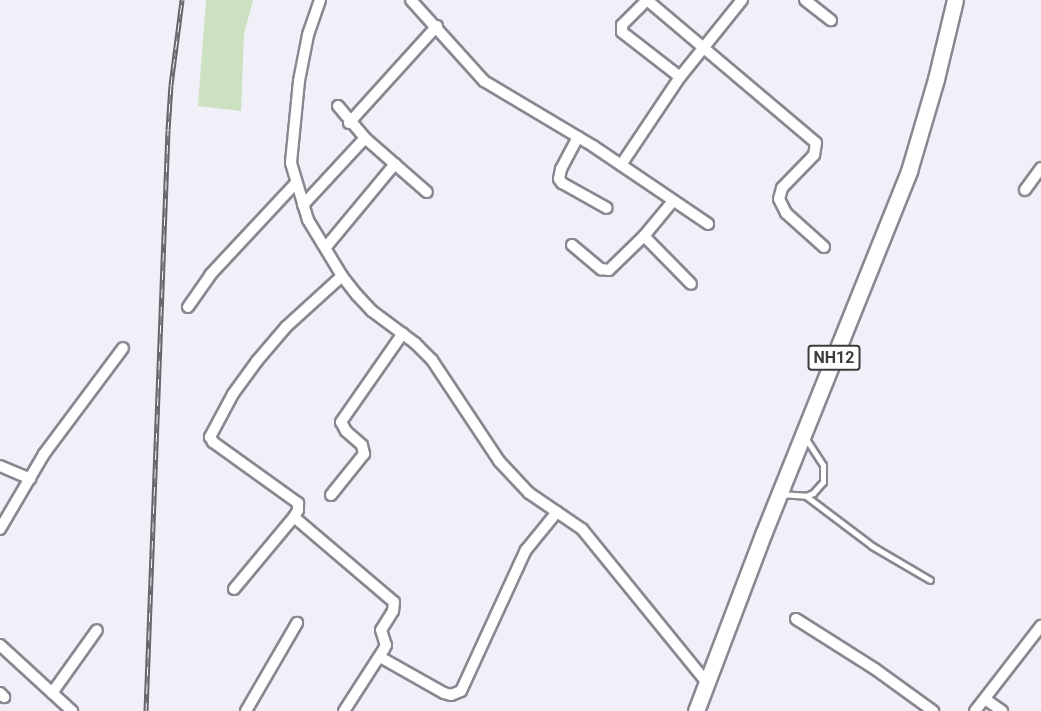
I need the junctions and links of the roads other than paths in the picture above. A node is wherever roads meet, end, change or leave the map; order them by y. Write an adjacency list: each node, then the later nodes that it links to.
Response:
1 (320, 0): 18 (street)
2 (411, 0): 8 (street)
3 (742, 0): 9 (street)
4 (805, 0): 7 (street)
5 (955, 0): 34 (main road, NH12)
6 (646, 1): 9 (street); 10 (street)
7 (831, 20)
8 (437, 26): 12 (street); 13 (street)
9 (704, 48): 10 (street); 28 (street)
10 (680, 76): 16 (street)
11 (338, 106): 12 (street)
12 (350, 123): 14 (street)
13 (578, 137): 16 (street); 23 (street)
14 (365, 138): 15 (street); 22 (street)
15 (395, 164): 20 (street); 27 (street)
16 (621, 165): 21 (street)
17 (1041, 168): 19 (street)
18 (295, 184): 22 (street); 31 (street)
19 (1025, 190)
20 (427, 192)
21 (673, 201): 24 (street); 25 (street)
22 (303, 205): 27 (street)
23 (607, 208)
24 (708, 224)
25 (644, 236): 26 (street); 30 (street)
26 (572, 245)
27 (326, 247): 29 (street)
28 (824, 247)
29 (342, 276): 32 (street); 41 (street)
30 (691, 284)
31 (188, 307)
32 (403, 333): 38 (street); 40 (street)
33 (123, 348): 36 (street)
34 (804, 436): 37 (main road, NH12); 39 (lane)
35 (0, 466): 36 (street)
36 (30, 479): 42 (street)
37 (779, 494): 39 (lane); 51 (main road, NH12)
38 (331, 495)
39 (806, 496): 43 (lane)
40 (557, 512): 50 (street); 51 (street)
41 (294, 517): 44 (street); 50 (street)
42 (0, 529)
43 (930, 580)
44 (234, 590)
45 (796, 619): 58 (street)
46 (297, 623): 55 (street)
47 (1041, 626): 53 (street)
48 (97, 630): 52 (street)
49 (0, 645): 52 (street)
50 (380, 657): 56 (street)
51 (707, 683): 57 (main road, NH12)
52 (52, 693): 54 (street)
53 (985, 699): 59 (street); 60 (street)
54 (72, 711)
55 (246, 711)
56 (344, 711)
57 (696, 711)
58 (933, 711)
59 (975, 711)
60 (1002, 711)

